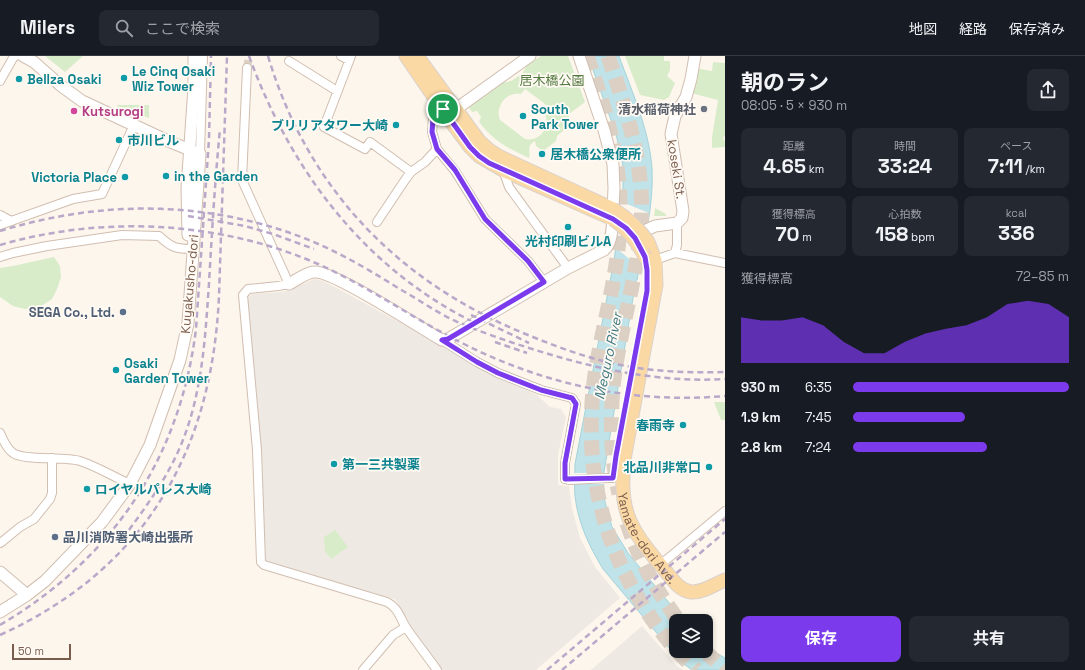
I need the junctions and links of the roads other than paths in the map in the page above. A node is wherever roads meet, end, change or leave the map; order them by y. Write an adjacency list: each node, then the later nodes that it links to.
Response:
1 (16, 56): 14 (street)
2 (23, 56): 17 (street)
3 (194, 56): 19 (street)
4 (203, 56): 19 (street)
5 (341, 56): 11 (street)
6 (406, 56): 16 (main road, Yamate-dori Ave.)
7 (417, 56): 16 (main road, Yamate-dori Ave.)
8 (530, 56): 16 (street)
9 (579, 56): 22 (street)
10 (695, 56): 26 (street, koseki St.)
11 (350, 58): 15 (street)
12 (289, 61): 15 (street)
13 (247, 68): 36 (street)
14 (0, 81)
15 (337, 91): 21 (street)
16 (450, 109): 18 (street); 20 (main road, Yamate-dori Ave.); 22 (main road, Yamate-dori Ave.)
17 (134, 125): 19 (street); 24 (street)
18 (437, 149): 21 (street); 35 (street)
19 (195, 152): 29 (street)
20 (503, 170): 22 (main road, Yamate-dori Ave.); 34 (street)
21 (411, 172): 25 (street)
22 (613, 214): 28 (main road, Yamate-dori Ave., bridge); 32 (main road, Yamate-dori Ave., bridge); 34 (street)
23 (0, 215): 24 (street)
24 (11, 221): 27 (street)
25 (378, 222)
26 (677, 223): 28 (street); 30 (street)
27 (0, 225)
28 (645, 237): 32 (main road, Yamate-dori Ave.)
29 (194, 246): 31 (street); 41 (street, Kuyakusho-dori)
30 (675, 253): 32 (street); 33 (street)
31 (0, 257)
32 (650, 258): 40 (main road, Yamate-dori Ave.); 44 (main road, Yamate-dori Ave.)
33 (724, 262)
34 (568, 268): 35 (street)
35 (544, 282): 37 (street)
36 (289, 284): 37 (street); 50 (street)
37 (442, 340): 40 (street, bridge)
38 (0, 433): 39 (street)
39 (52, 458): 41 (street); 43 (street)
40 (610, 478): 47 (main road, Yamate-dori Ave.)
41 (130, 484): 48 (street, Kuyakusho-dori)
42 (725, 510): 44 (street)
43 (0, 543)
44 (660, 565): 46 (main road, Yamate-dori Ave.)
45 (0, 572): 48 (street)
46 (725, 580)
47 (725, 589)
48 (27, 595): 49 (street, Kuyakusho-dori)
49 (0, 612)
50 (406, 627): 51 (street); 52 (street)
51 (363, 670)
52 (437, 670)

